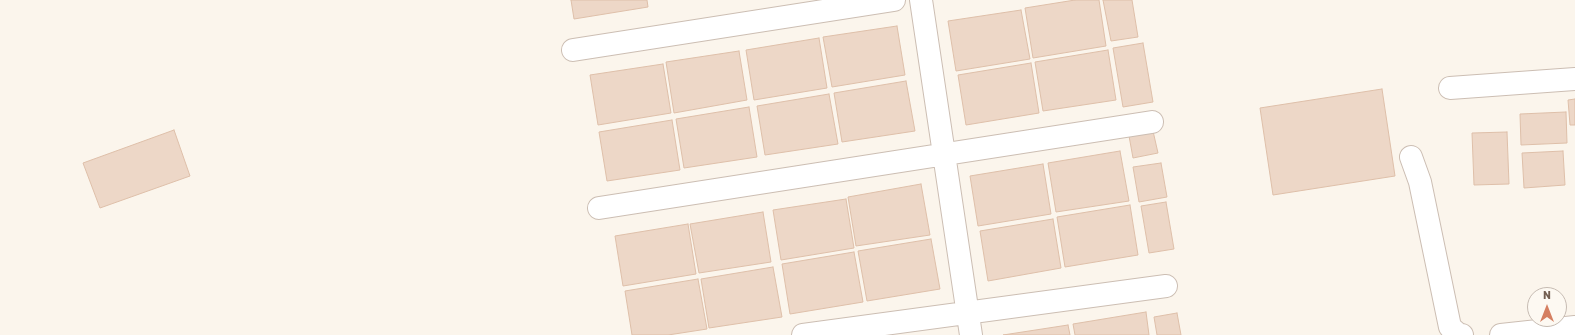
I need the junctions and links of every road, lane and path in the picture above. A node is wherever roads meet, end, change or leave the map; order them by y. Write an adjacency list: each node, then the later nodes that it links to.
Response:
1 (894, 0): 3 (street)
2 (921, 0): 7 (street)
3 (573, 50)
4 (1575, 79): 5 (street)
5 (1450, 88)
6 (1152, 122): 7 (street)
7 (944, 155): 9 (street); 11 (street)
8 (1411, 157): 15 (street)
9 (599, 208)
10 (1166, 286): 11 (street)
11 (967, 313): 13 (street); 14 (street)
12 (1575, 327): 16 (street)
13 (803, 335)
14 (970, 335)
15 (1462, 335)
16 (1501, 335)

